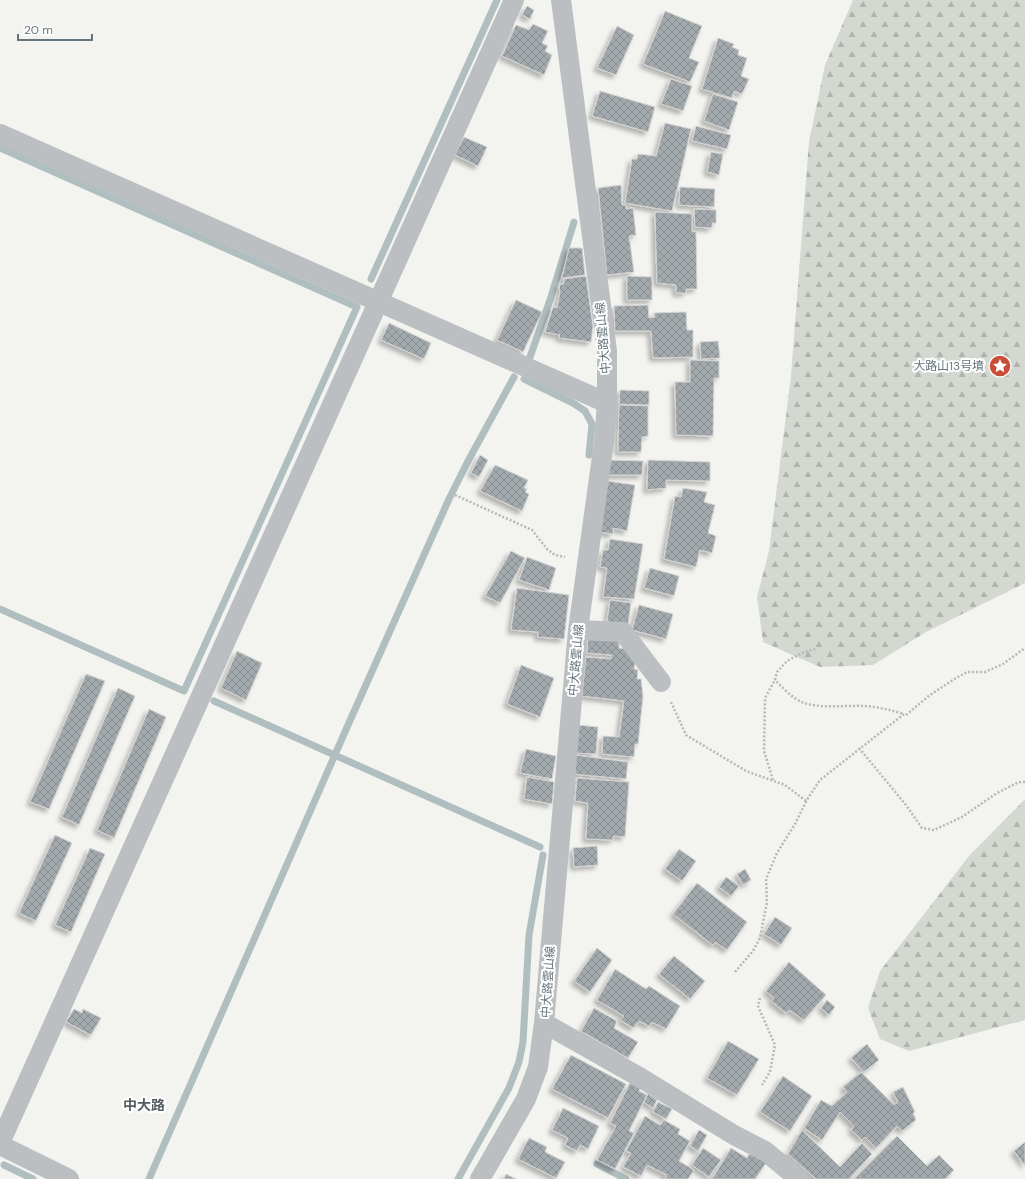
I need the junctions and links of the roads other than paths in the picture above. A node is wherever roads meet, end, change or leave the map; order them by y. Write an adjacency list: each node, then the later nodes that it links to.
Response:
1 (514, 0): 4 (street)
2 (562, 0): 5 (street, 中大路雲山線)
3 (0, 134): 4 (street)
4 (379, 301): 5 (street); 9 (street)
5 (607, 403): 6 (street, 中大路雲山線)
6 (578, 630): 7 (street); 8 (street, 中大路雲山線)
7 (661, 682)
8 (544, 1023): 11 (street); 12 (street, 中大路雲山線)
9 (0, 1144): 10 (street)
10 (69, 1179)
11 (480, 1179)
12 (799, 1179)

